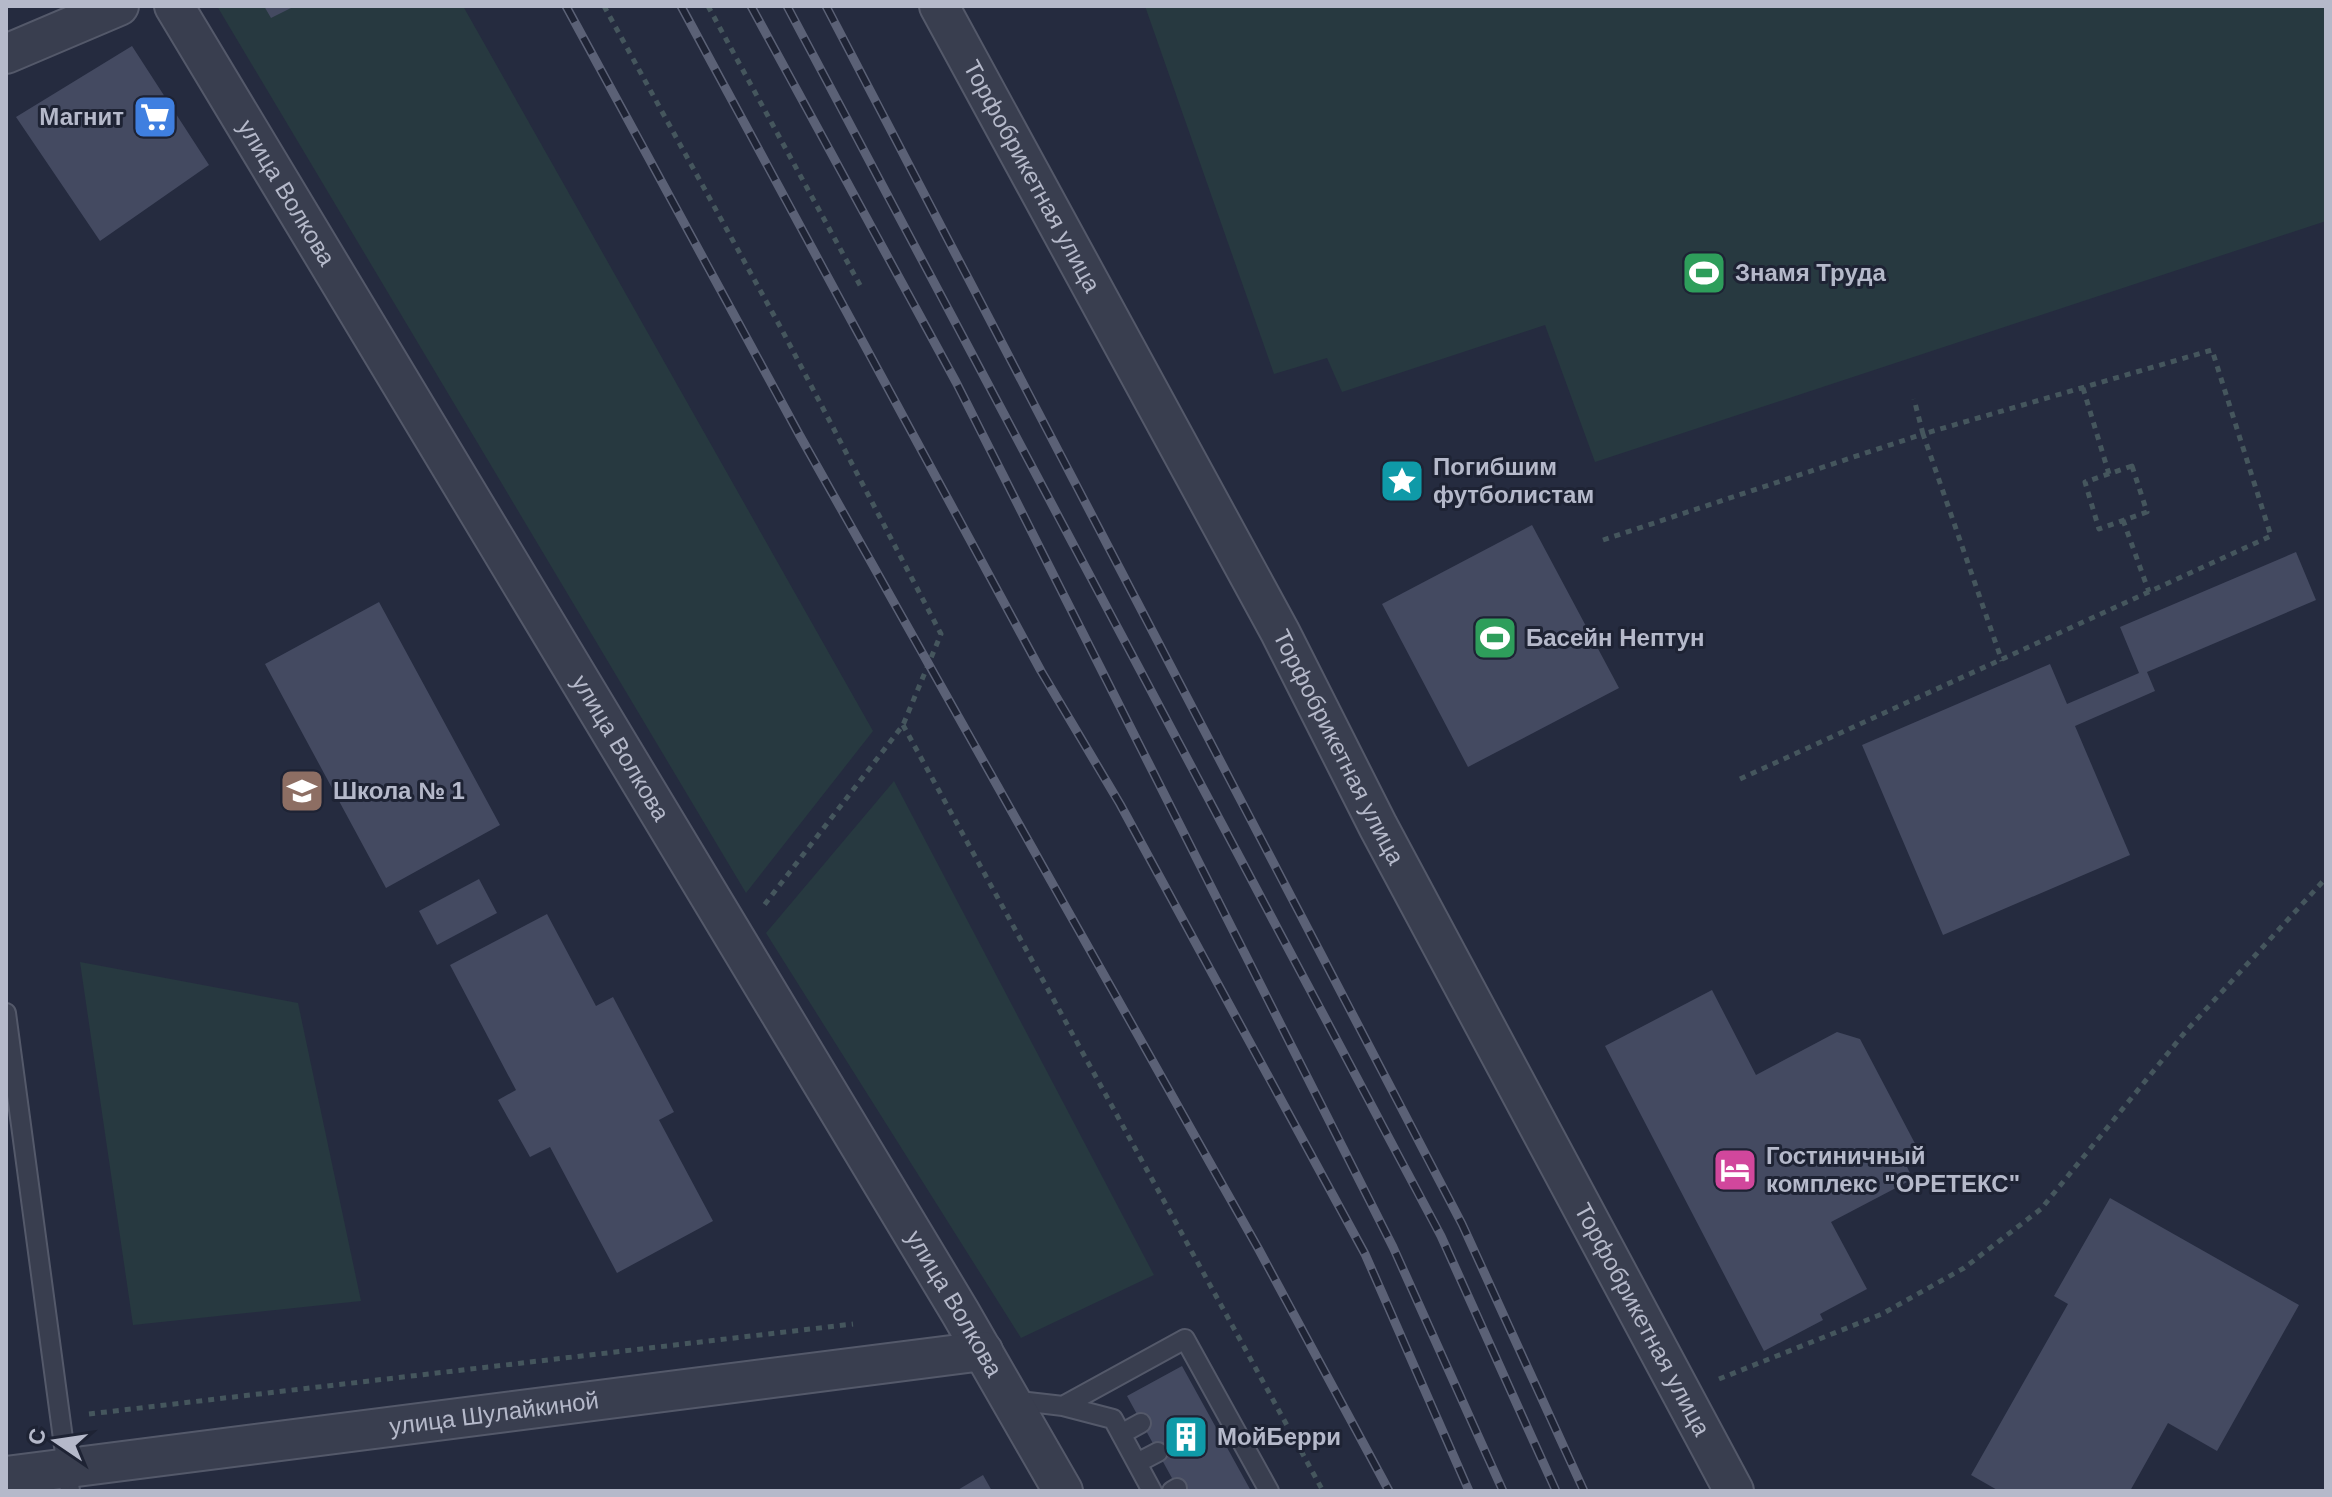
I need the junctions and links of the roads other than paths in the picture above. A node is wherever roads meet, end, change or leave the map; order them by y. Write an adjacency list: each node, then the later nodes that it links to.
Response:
1 (119, 6): 4 (street)
2 (174, 6): 6 (street, улица Волкова)
3 (939, 6): 18 (street, Торфобрикетная улица)
4 (6, 54)
5 (6, 1013): 14 (lane)
6 (983, 1351): 7 (street, улица Волкова); 14 (street, улица Шулайкиной)
7 (1012, 1400): 8 (lane); 16 (street, улица Волкова)
8 (1063, 1406): 10 (lane); 15 (lane)
9 (1141, 1423): 10 (lane)
10 (1121, 1434): 12 (lane)
11 (1158, 1452): 12 (lane)
12 (1137, 1463): 17 (lane)
13 (6, 1476): 14 (street, улица Шулайкиной)
14 (68, 1480)
15 (1261, 1487)
16 (1063, 1491)
17 (1152, 1491)
18 (1734, 1491)

